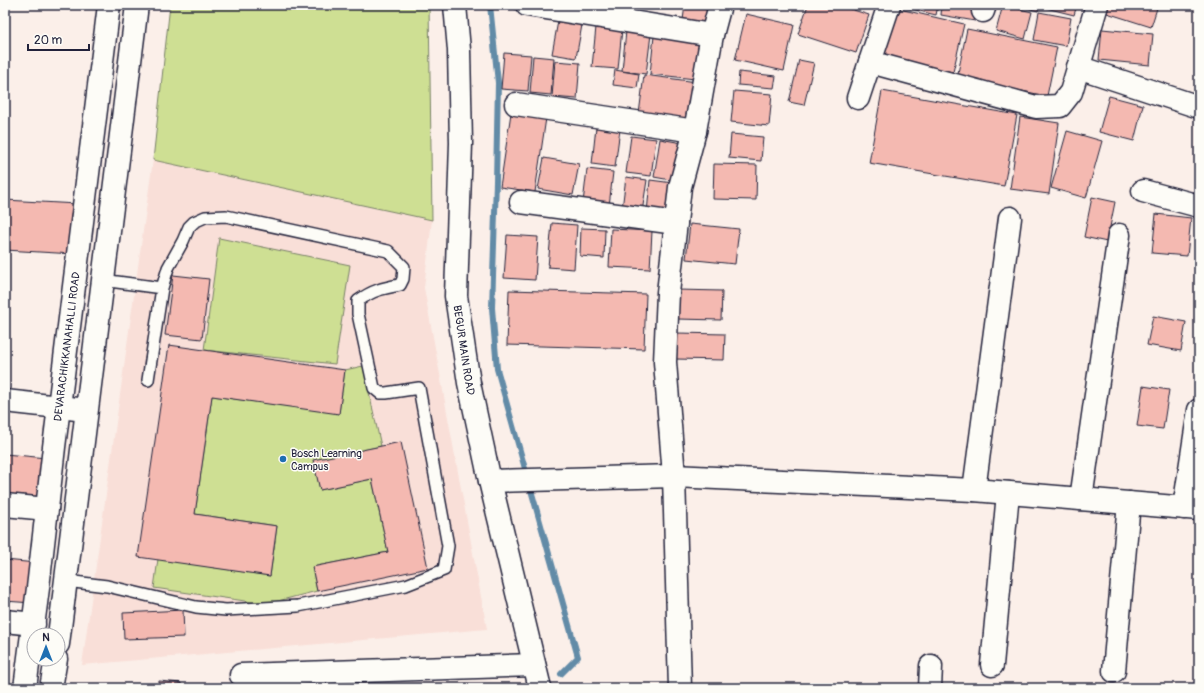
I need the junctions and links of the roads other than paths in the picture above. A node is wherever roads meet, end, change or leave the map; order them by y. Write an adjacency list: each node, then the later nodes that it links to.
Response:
1 (109, 5): 25 (street, DEVARACHIKKANAHALLI ROAD)
2 (137, 5): 21 (street)
3 (455, 5): 29 (street, BEGUR MAIN ROAD)
4 (527, 5): 8 (street)
5 (720, 5): 8 (street)
6 (889, 5): 9 (street)
7 (1097, 5): 10 (street)
8 (712, 35): 14 (street)
9 (870, 62): 10 (street); 11 (street)
10 (1078, 67): 13 (street)
11 (858, 98)
12 (516, 104): 14 (street)
13 (1199, 106)
14 (695, 131): 19 (street)
15 (1142, 191): 17 (street)
16 (521, 202): 19 (street)
17 (1199, 206)
18 (1010, 218): 30 (street)
19 (676, 223): 28 (street)
20 (1119, 235): 32 (street)
21 (102, 280): 22 (lane); 26 (street)
22 (162, 288): 23 (lane); 37 (lane)
23 (148, 380)
24 (5, 401): 25 (street)
25 (59, 406): 26 (street); 36 (street, DEVARACHIKKANAHALLI ROAD)
26 (86, 410): 37 (street)
27 (1199, 410): 35 (street)
28 (674, 476): 29 (street); 30 (street); 50 (street)
29 (490, 481): 41 (street, BEGUR MAIN ROAD)
30 (974, 490): 31 (street)
31 (1008, 493): 32 (street); 42 (street)
32 (1081, 499): 33 (street)
33 (1129, 503): 35 (street); 45 (street)
34 (5, 505): 36 (street)
35 (1192, 508)
36 (47, 509): 39 (street, DEVARACHIKKANAHALLI ROAD)
37 (66, 581): 40 (street)
38 (5, 621): 39 (street)
39 (34, 624): 47 (street, DEVARACHIKKANAHALLI ROAD)
40 (60, 627)
41 (534, 665): 46 (street); 49 (street, BEGUR MAIN ROAD)
42 (992, 665)
43 (930, 666): 51 (street)
44 (55, 667): 48 (street)
45 (1114, 671)
46 (241, 675)
47 (25, 688)
48 (52, 688)
49 (540, 688)
50 (680, 688)
51 (930, 688)

